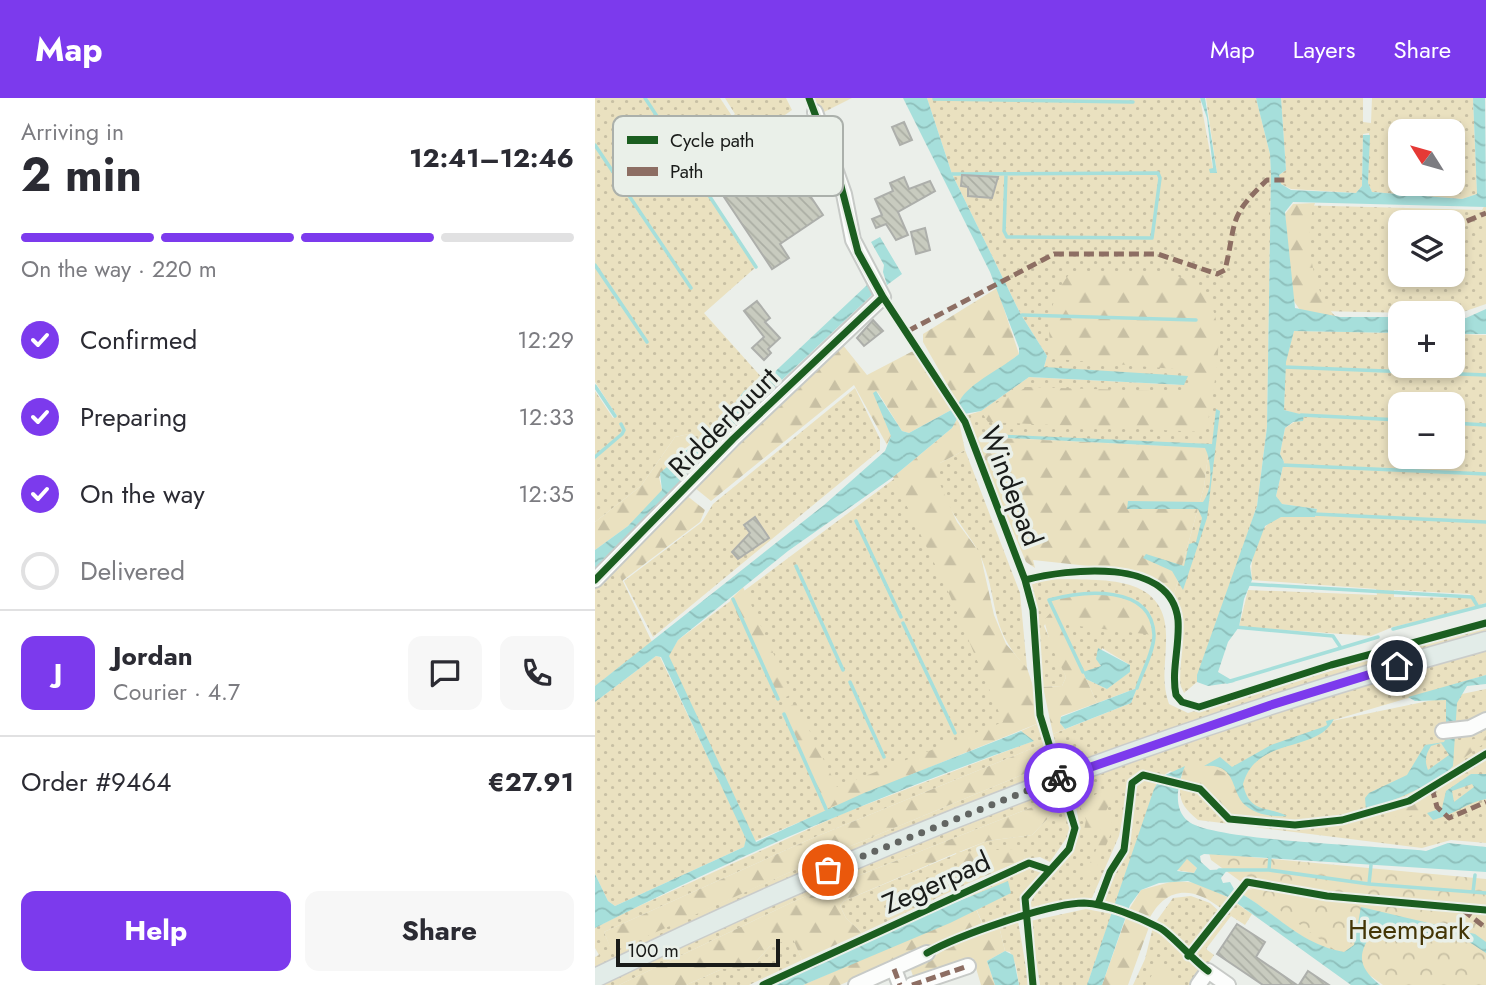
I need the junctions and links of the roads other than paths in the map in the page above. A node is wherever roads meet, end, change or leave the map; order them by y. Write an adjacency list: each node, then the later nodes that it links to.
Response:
1 (815, 112): 2 (street, Ridderbuurt)
2 (816, 116)
3 (843, 195): 4 (street, Ridderbuurt)
4 (595, 580)
5 (1486, 641): 11 (main road)
6 (1486, 720): 7 (street)
7 (1450, 730)
8 (927, 953): 10 (street)
9 (968, 966): 14 (street)
10 (894, 969): 12 (street); 13 (street)
11 (595, 978)
12 (856, 985)
13 (900, 985)
14 (912, 985)
15 (1198, 985): 16 (street)
16 (1228, 985)

